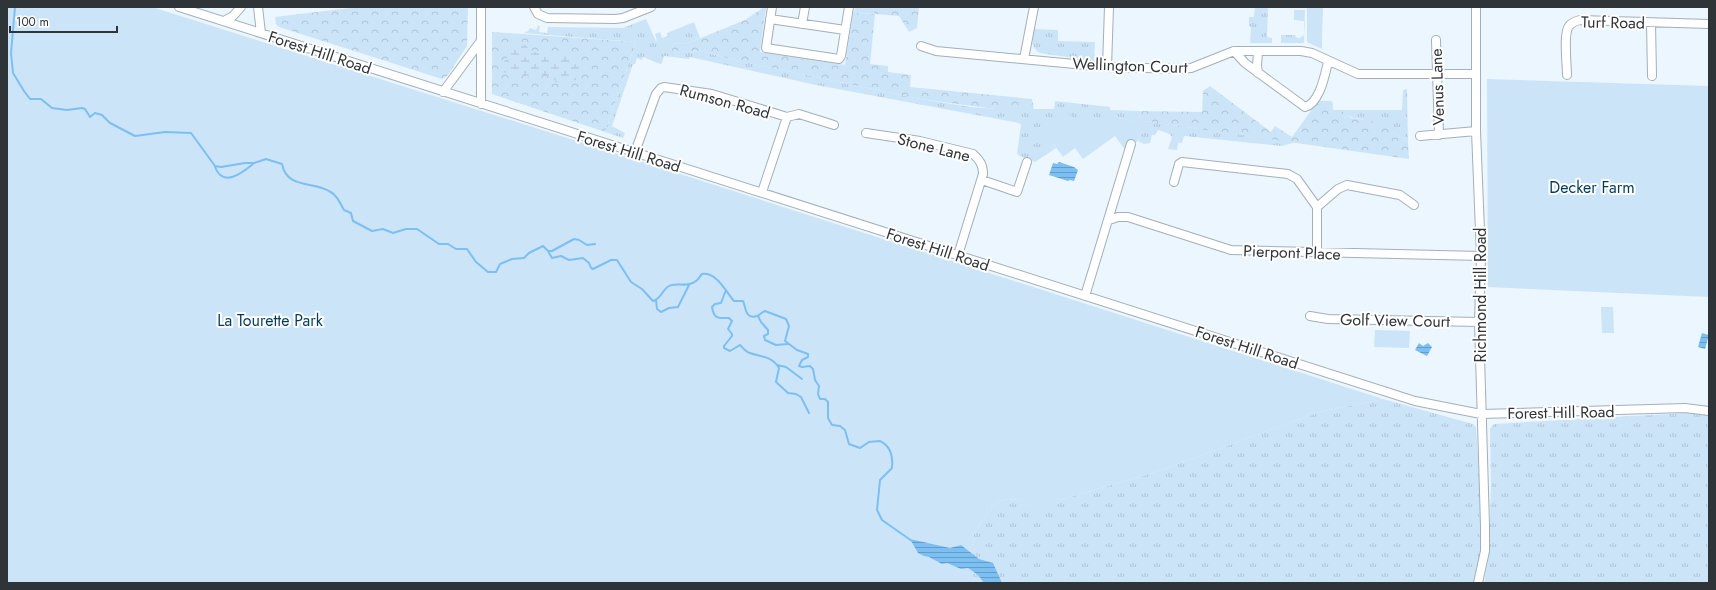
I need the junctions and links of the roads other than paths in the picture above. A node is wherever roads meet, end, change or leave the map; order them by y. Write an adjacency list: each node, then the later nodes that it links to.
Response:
1 (179, 7): 14 (street, Forest Hill Road)
2 (241, 7): 14 (street)
3 (258, 7): 19 (street)
4 (481, 7): 21 (street)
5 (534, 7): 6 (street)
6 (651, 7)
7 (772, 7): 13 (street)
8 (805, 7): 16 (street)
9 (849, 7): 18 (street)
10 (1034, 7): 25 (street)
11 (1109, 7): 27 (street)
12 (1476, 7): 30 (street, Richmond Hill Road)
13 (770, 19): 16 (street); 18 (street)
14 (224, 21): 19 (street, Forest Hill Road)
15 (1651, 23): 17 (street, Turf Road); 31 (street, Turf Road); 32 (street)
16 (802, 24): 18 (street)
17 (1709, 24)
18 (846, 30)
19 (261, 33): 33 (street, Forest Hill Road)
20 (1436, 40): 29 (street, Venus Lane)
21 (480, 42): 33 (street); 34 (street)
22 (921, 46): 25 (street, Wellington Court)
23 (1234, 51): 24 (street, Wellington Court); 27 (street, Wellington Court); 28 (street)
24 (1258, 52): 26 (street, Wellington Court); 28 (street)
25 (1024, 59): 27 (street, Wellington Court)
26 (1328, 62): 28 (street); 29 (street, Wellington Court)
27 (1107, 67)
28 (1258, 73)
29 (1436, 74): 30 (street, Wellington Court); 39 (street, Venus Lane)
30 (1476, 74): 37 (street, Richmond Hill Road)
31 (1567, 76)
32 (1652, 76)
33 (443, 92): 34 (street, Forest Hill Road)
34 (481, 104): 42 (street, Forest Hill Road)
35 (787, 117): 36 (street, Rumson Road); 42 (street, Rumson Road); 46 (street, Rumson Road)
36 (834, 125)
37 (1476, 131): 39 (street, Venus Lane); 52 (street, Richmond Hill Road)
38 (866, 133): 44 (street, Stone Lane)
39 (1439, 135): 40 (street, Venus Lane)
40 (1420, 136)
41 (1132, 144): 49 (street)
42 (635, 152): 46 (street, Forest Hill Road)
43 (1027, 162): 44 (street, Stone Lane)
44 (982, 180): 51 (street, Stone Lane)
45 (1174, 182): 48 (street)
46 (762, 192): 51 (street, Forest Hill Road)
47 (1414, 205): 48 (street)
48 (1317, 207): 50 (street)
49 (1109, 220): 50 (street, Pierpont Place); 53 (street)
50 (1317, 252): 52 (street, Pierpont Place)
51 (958, 255): 53 (street, Forest Hill Road)
52 (1481, 256): 55 (street, Richmond Hill Road)
53 (1085, 296): 57 (street, Forest Hill Road)
54 (1310, 316): 55 (street, Golf View Court)
55 (1479, 322): 57 (street, Richmond Hill Road)
56 (1709, 411): 57 (street, Forest Hill Road)
57 (1481, 414): 58 (street, Richmond Hill Road)
58 (1478, 583)

